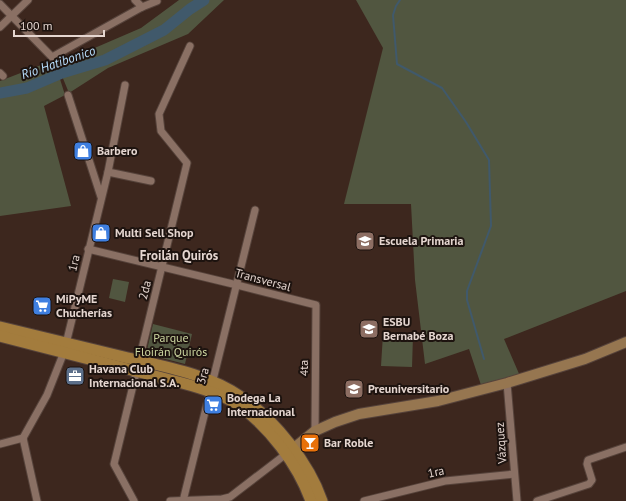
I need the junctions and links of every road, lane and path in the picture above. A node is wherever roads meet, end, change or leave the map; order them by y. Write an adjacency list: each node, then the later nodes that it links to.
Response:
1 (28, 0): 6 (street)
2 (135, 0): 5 (street)
3 (157, 1): 5 (street)
4 (0, 4): 6 (street)
5 (142, 7): 6 (street)
6 (12, 16): 7 (street)
7 (0, 28)
8 (190, 46): 16 (street, 2da)
9 (125, 85): 11 (street, 1ra)
10 (68, 95): 13 (street)
11 (108, 172): 12 (street); 13 (street, 1ra)
12 (151, 181)
13 (101, 197): 15 (street, 1ra)
14 (255, 210): 17 (street, 3ra)
15 (88, 249): 16 (street, Transversal); 22 (street, 1ra)
16 (162, 266): 17 (street, Transversal); 23 (street, 2da)
17 (237, 285): 18 (street, Transversal); 25 (street, 3ra)
18 (316, 305): 26 (street, 4ta)
19 (0, 327): 22 (main road)
20 (0, 336): 22 (main road)
21 (626, 342): 24 (main road)
22 (65, 347): 23 (main road); 27 (street, 1ra)
23 (138, 365): 25 (main road); 35 (street, 2da)
24 (507, 383): 26 (main road); 31 (street, Vázquez)
25 (211, 386): 30 (main road); 37 (street, 3ra)
26 (315, 431): 30 (main road)
27 (23, 438): 28 (street); 34 (street)
28 (0, 444)
29 (626, 447): 42 (street)
30 (290, 451): 32 (street); 38 (main road); 39 (main road)
31 (514, 474): 40 (street, 1ra); 41 (street, Vázquez)
32 (237, 497): 33 (street)
33 (223, 500): 37 (street)
34 (37, 501)
35 (134, 501)
36 (170, 501): 37 (street)
37 (183, 501)
38 (311, 501)
39 (322, 501)
40 (364, 501)
41 (517, 501)
42 (537, 501)

